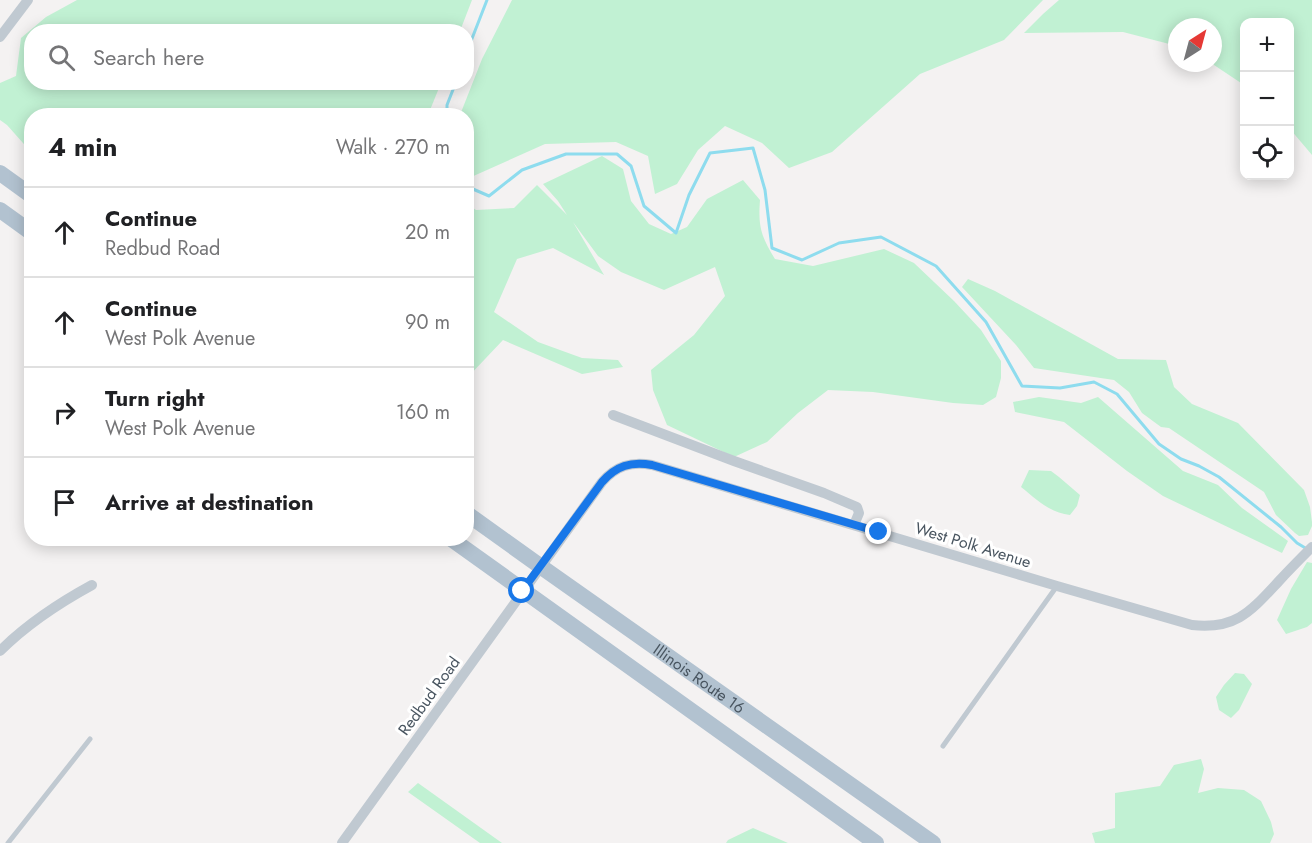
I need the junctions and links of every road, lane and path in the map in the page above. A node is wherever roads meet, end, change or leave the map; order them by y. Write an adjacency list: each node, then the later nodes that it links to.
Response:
1 (27, 0): 2 (street)
2 (0, 37)
3 (0, 173): 4 (main road)
4 (24, 190)
5 (0, 210): 6 (main road)
6 (24, 227)
7 (613, 415): 9 (street)
8 (474, 519): 12 (main road, Illinois Route 16)
9 (854, 525): 12 (street, West Polk Avenue); 14 (street, West Polk Avenue)
10 (461, 546): 15 (main road, Illinois Route 16)
11 (1312, 547): 14 (street, West Polk Avenue)
12 (540, 566): 15 (street, Redbud Road); 22 (main road, Illinois Route 16)
13 (92, 585): 16 (street)
14 (1057, 586): 18 (lane)
15 (522, 591): 20 (street, Redbud Road); 21 (main road, Illinois Route 16)
16 (0, 651)
17 (90, 739): 19 (lane)
18 (943, 746)
19 (8, 843)
20 (342, 843)
21 (876, 843)
22 (933, 843)

